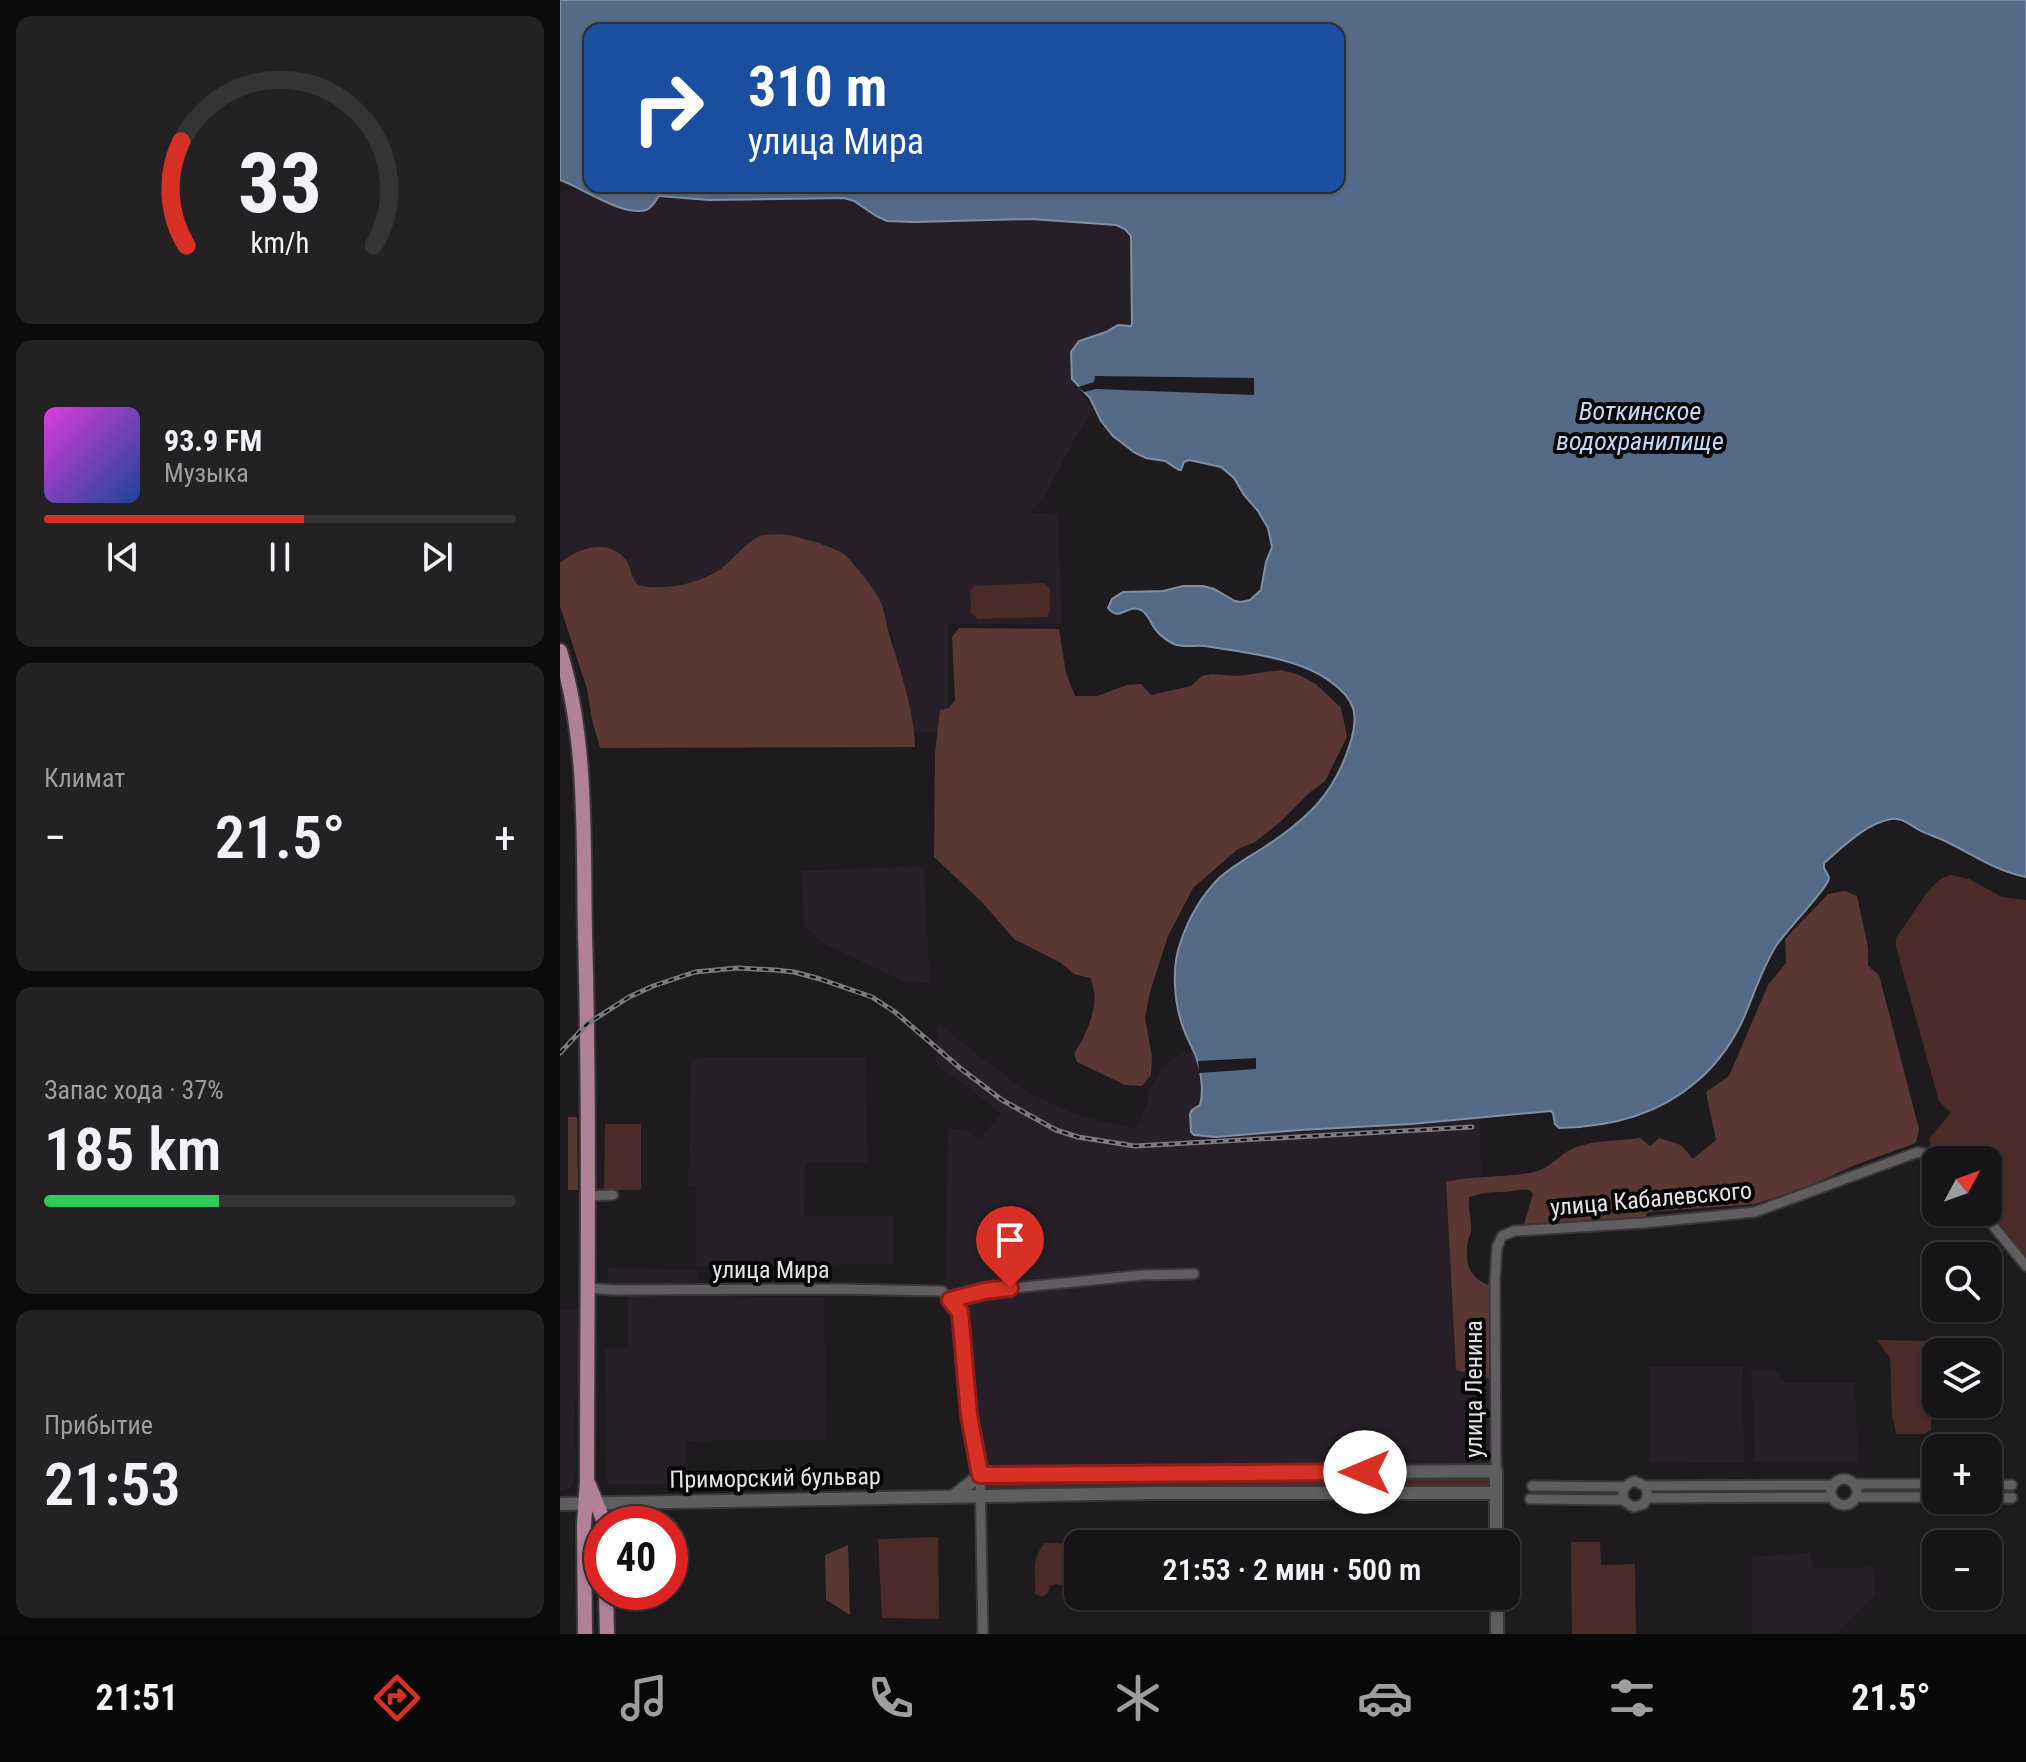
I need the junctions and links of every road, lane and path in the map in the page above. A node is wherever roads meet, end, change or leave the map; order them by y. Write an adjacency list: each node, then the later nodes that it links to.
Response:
1 (560, 651): 4 (main road)
2 (1922, 1153): 6 (street, улица Кабалевского)
3 (613, 1195): 4 (street)
4 (588, 1196): 9 (main road)
5 (1993, 1226): 7 (street)
6 (1502, 1236): 11 (street, улица Ленина)
7 (2026, 1266)
8 (1194, 1274): 10 (street, улица Мира)
9 (588, 1288): 10 (street, улица Мира); 32 (main road)
10 (950, 1300): 12 (street)
11 (1496, 1471): 12 (street); 21 (street, улица Ленина)
12 (980, 1475): 22 (street); 23 (street)
13 (1854, 1484): 14 (street); 15 (street); 25 (street)
14 (1922, 1484)
15 (1833, 1485): 19 (street); 24 (street)
16 (2002, 1485): 17 (street)
17 (2012, 1485)
18 (1532, 1486): 20 (street)
19 (1645, 1486): 20 (street); 27 (street)
20 (1625, 1487): 31 (street)
21 (1496, 1493): 23 (street, Приморский бульвар); 36 (street, улица Ленина)
22 (954, 1496): 23 (street, Приморский бульвар); 32 (street, Приморский бульвар)
23 (981, 1496): 42 (street)
24 (1832, 1497): 25 (street); 27 (street)
25 (1856, 1497): 26 (street)
26 (1922, 1497)
27 (1648, 1498): 31 (street)
28 (2002, 1498): 29 (street)
29 (2012, 1498)
30 (1530, 1499): 31 (street)
31 (1624, 1500)
32 (591, 1503): 33 (street, Приморский бульвар); 34 (main road); 35 (main road)
33 (560, 1504)
34 (590, 1506)
35 (593, 1506)
36 (1496, 1530)
37 (584, 1610): 40 (main road)
38 (605, 1610): 41 (main road)
39 (1497, 1610): 43 (street)
40 (585, 1634)
41 (607, 1634)
42 (983, 1634)
43 (1497, 1634)

